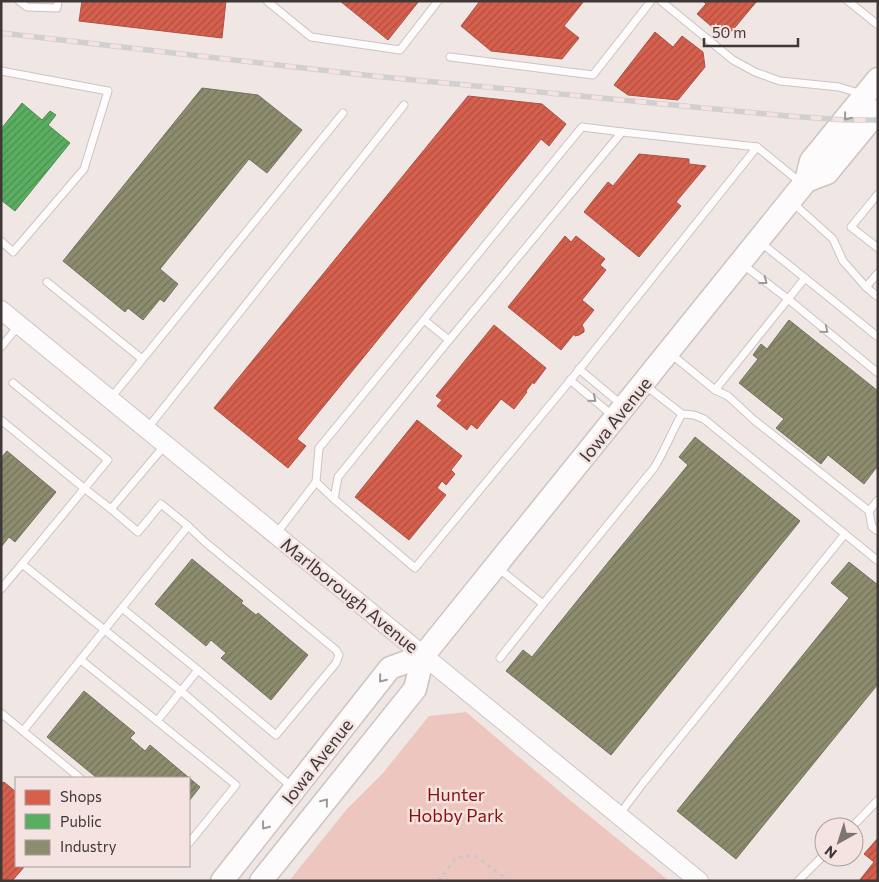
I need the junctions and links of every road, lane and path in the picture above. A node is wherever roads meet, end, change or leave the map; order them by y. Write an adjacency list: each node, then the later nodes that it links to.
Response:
1 (19, 1): 2 (lane)
2 (58, 1)
3 (268, 1): 4 (lane)
4 (438, 1)
5 (651, 1): 9 (lane)
6 (661, 1): 11 (lane)
7 (848, 1): 8 (lane)
8 (878, 24)
9 (450, 57)
10 (1, 71): 18 (lane)
11 (873, 95): 16 (main road, Iowa Avenue)
12 (404, 105): 46 (lane)
13 (343, 113): 35 (lane)
14 (622, 132): 15 (lane); 29 (lane); 32 (lane)
15 (757, 147): 16 (lane); 36 (lane)
16 (800, 189): 19 (main road, Iowa Avenue); 25 (lane)
17 (878, 194): 20 (lane)
18 (1, 241)
19 (758, 241): 21 (main road, Iowa Avenue); 23 (lane)
20 (878, 248)
21 (740, 263): 27 (lane, one-way to 27); 34 (main road, Iowa Avenue)
22 (878, 273): 25 (lane)
23 (805, 278): 27 (lane); 31 (lane)
24 (47, 282): 35 (lane)
25 (866, 287): 26 (lane)
26 (878, 297)
27 (788, 299): 37 (lane, one-way to 37); 41 (lane)
28 (1, 310): 30 (street, Marlborough Avenue)
29 (424, 320): 32 (lane); 48 (lane)
30 (19, 324): 33 (lane); 42 (street, Marlborough Avenue)
31 (878, 337)
32 (449, 340): 50 (lane)
33 (1, 347)
34 (669, 352): 40 (main road, Iowa Avenue); 41 (lane)
35 (142, 359): 42 (lane)
36 (579, 369): 38 (lane); 43 (lane)
37 (878, 373)
38 (570, 380): 43 (lane, one-way to 43); 50 (lane)
39 (13, 383): 49 (lane)
40 (643, 383): 43 (main road, Iowa Avenue); 44 (lane)
41 (715, 390): 53 (lane)
42 (109, 399): 46 (street, Marlborough Avenue)
43 (620, 412): 60 (main road, Iowa Avenue)
44 (682, 414): 57 (lane); 62 (lane)
45 (1, 420): 49 (lane)
46 (147, 430): 47 (street, Marlborough Avenue)
47 (165, 444): 52 (lane); 56 (street, Marlborough Avenue)
48 (316, 482): 50 (lane); 56 (lane)
49 (85, 489): 52 (lane); 59 (lane)
50 (334, 499)
51 (878, 500): 53 (lane)
52 (111, 509): 54 (lane)
53 (869, 511): 55 (lane)
54 (188, 526): 63 (lane); 68 (lane)
55 (878, 531)
56 (276, 534): 65 (street, Marlborough Avenue)
57 (845, 534): 58 (lane); 76 (lane)
58 (878, 561)
59 (22, 564): 61 (lane); 64 (lane)
60 (496, 566): 62 (lane); 65 (main road, Iowa Avenue)
61 (1, 588)
62 (542, 604): 66 (lane)
63 (122, 608): 64 (lane); 68 (lane)
64 (105, 630): 67 (lane); 69 (lane)
65 (423, 656): 74 (main road, Iowa Avenue, one-way to 74); 76 (street, Marlborough Avenue); 81 (main road, Iowa Avenue, one-way to 65)
66 (500, 658)
67 (81, 660): 71 (lane); 72 (lane)
68 (198, 670): 69 (lane)
69 (181, 690): 71 (lane); 74 (lane)
70 (1, 713): 72 (lane)
71 (157, 721): 78 (lane)
72 (23, 731): 73 (lane)
73 (79, 777)
74 (294, 789): 80 (main road, Iowa Avenue, one-way to 80)
75 (878, 800): 77 (lane)
76 (619, 815): 84 (street, Marlborough Avenue)
77 (862, 817)
78 (190, 842)
79 (814, 865): 85 (lane)
80 (222, 881)
81 (261, 881)
82 (438, 881): 83 (path)
83 (509, 881)
84 (699, 881)
85 (798, 881)

